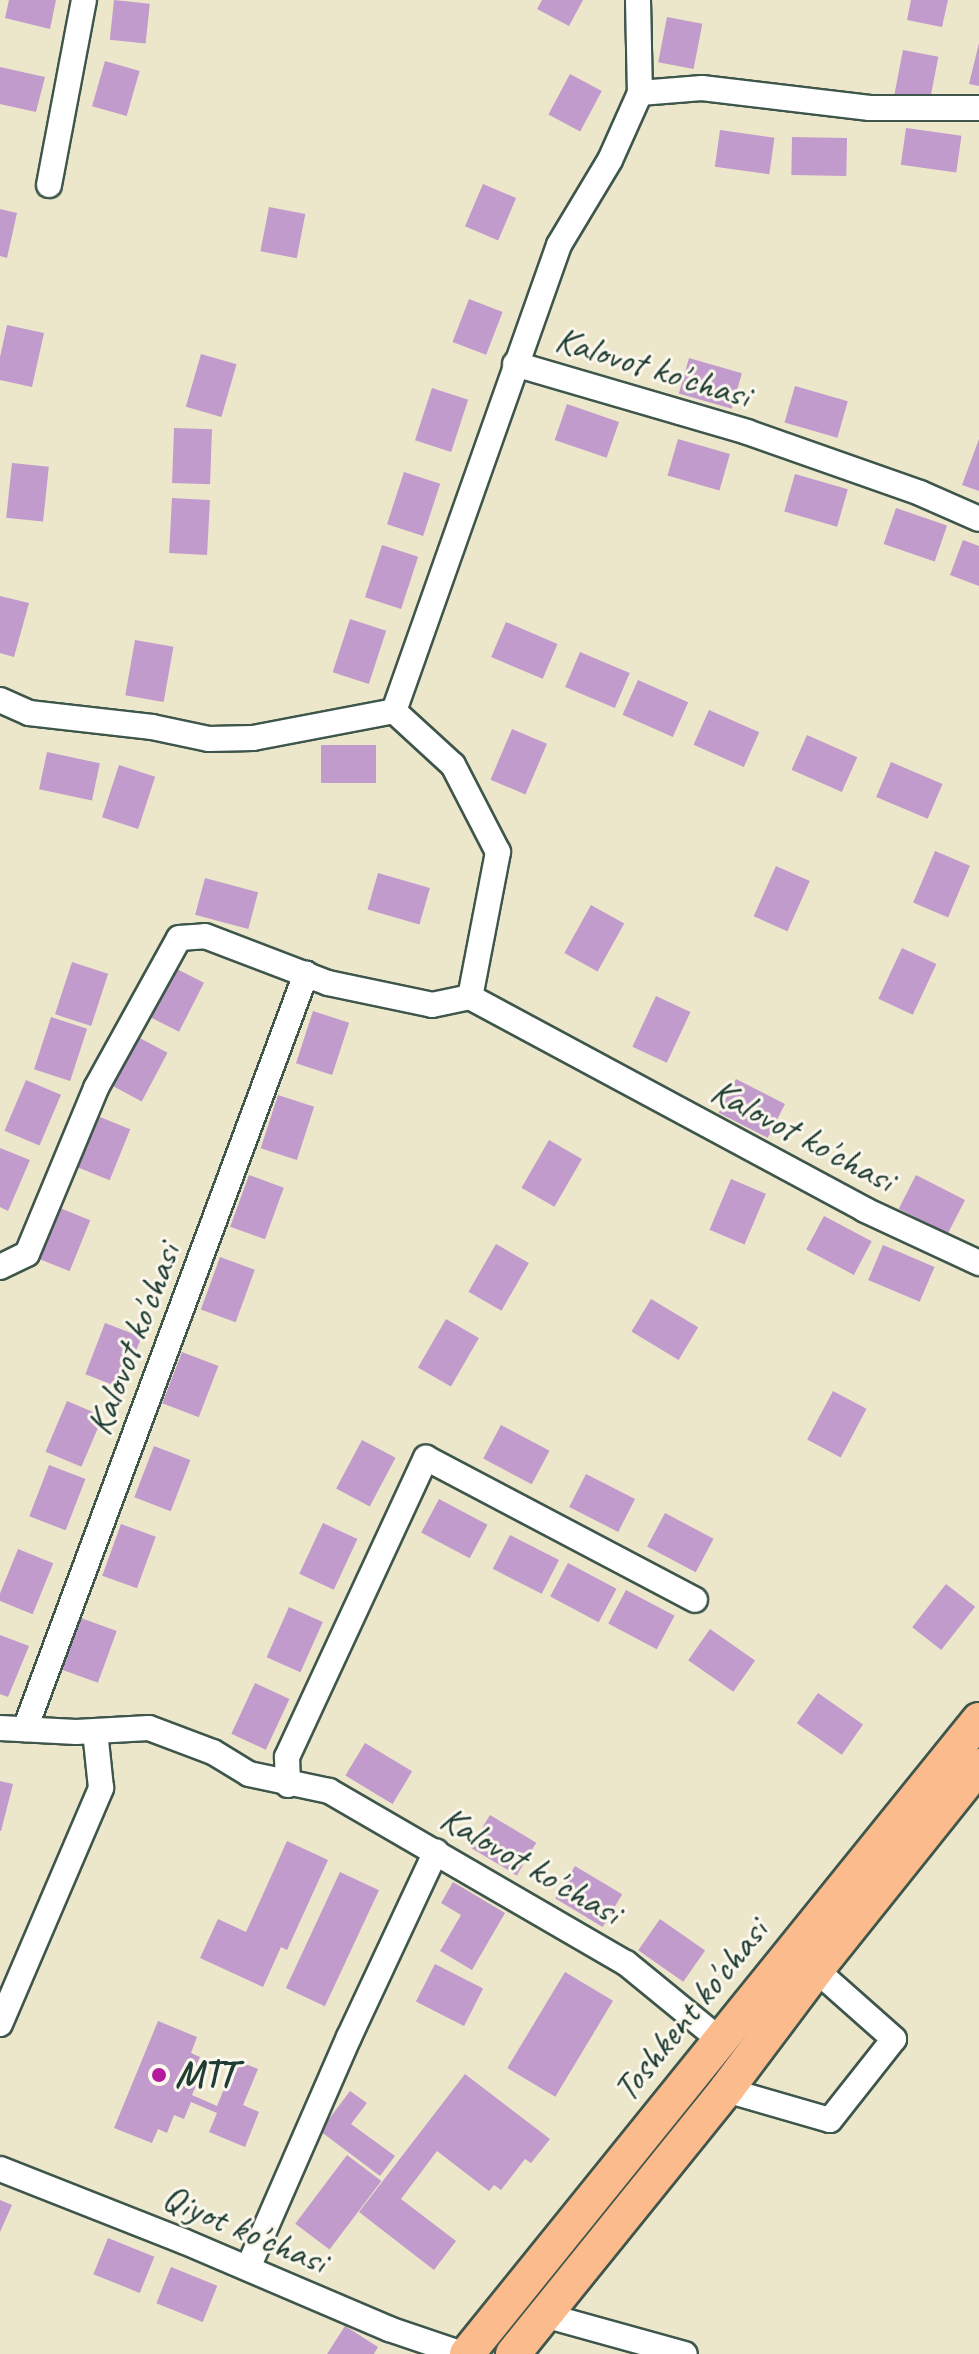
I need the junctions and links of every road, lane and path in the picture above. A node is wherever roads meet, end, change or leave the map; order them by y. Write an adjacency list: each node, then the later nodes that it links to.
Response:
1 (84, 0): 5 (street)
2 (638, 0): 3 (street)
3 (640, 93): 4 (street); 6 (street)
4 (979, 108)
5 (49, 185)
6 (515, 364): 7 (street, Kalovot ko'chasi); 9 (street, Kalovot ko'chasi)
7 (979, 519)
8 (0, 700): 9 (street)
9 (394, 711): 11 (street)
10 (306, 974): 11 (street); 13 (street); 17 (street, Kalovot ko'chasi)
11 (470, 997): 12 (street, Kalovot ko'chasi)
12 (979, 1263)
13 (0, 1267)
14 (695, 1600): 20 (street)
15 (979, 1720): 24 (highway, Toshkent ko'chasi)
16 (0, 1728): 17 (street, Kalovot ko'chasi)
17 (25, 1729): 18 (street, Kalovot ko'chasi)
18 (95, 1731): 20 (street, Kalovot ko'chasi); 23 (street)
19 (979, 1766): 22 (highway, Toshkent ko'chasi)
20 (288, 1785): 21 (street, Kalovot ko'chasi)
21 (436, 1851): 24 (street, Kalovot ko'chasi); 27 (street)
22 (816, 1970): 25 (highway, Toshkent ko'chasi); 25 (street)
23 (0, 2024)
24 (720, 2040): 29 (highway, Toshkent ko'chasi)
25 (726, 2090): 28 (highway, Toshkent ko'chasi)
26 (0, 2169): 27 (street, Qiyot ko'chasi)
27 (248, 2268): 29 (street, Qiyot ko'chasi)
28 (544, 2315): 30 (highway, Toshkent ko'chasi); 31 (street)
29 (465, 2354)
30 (513, 2354)
31 (685, 2354)

